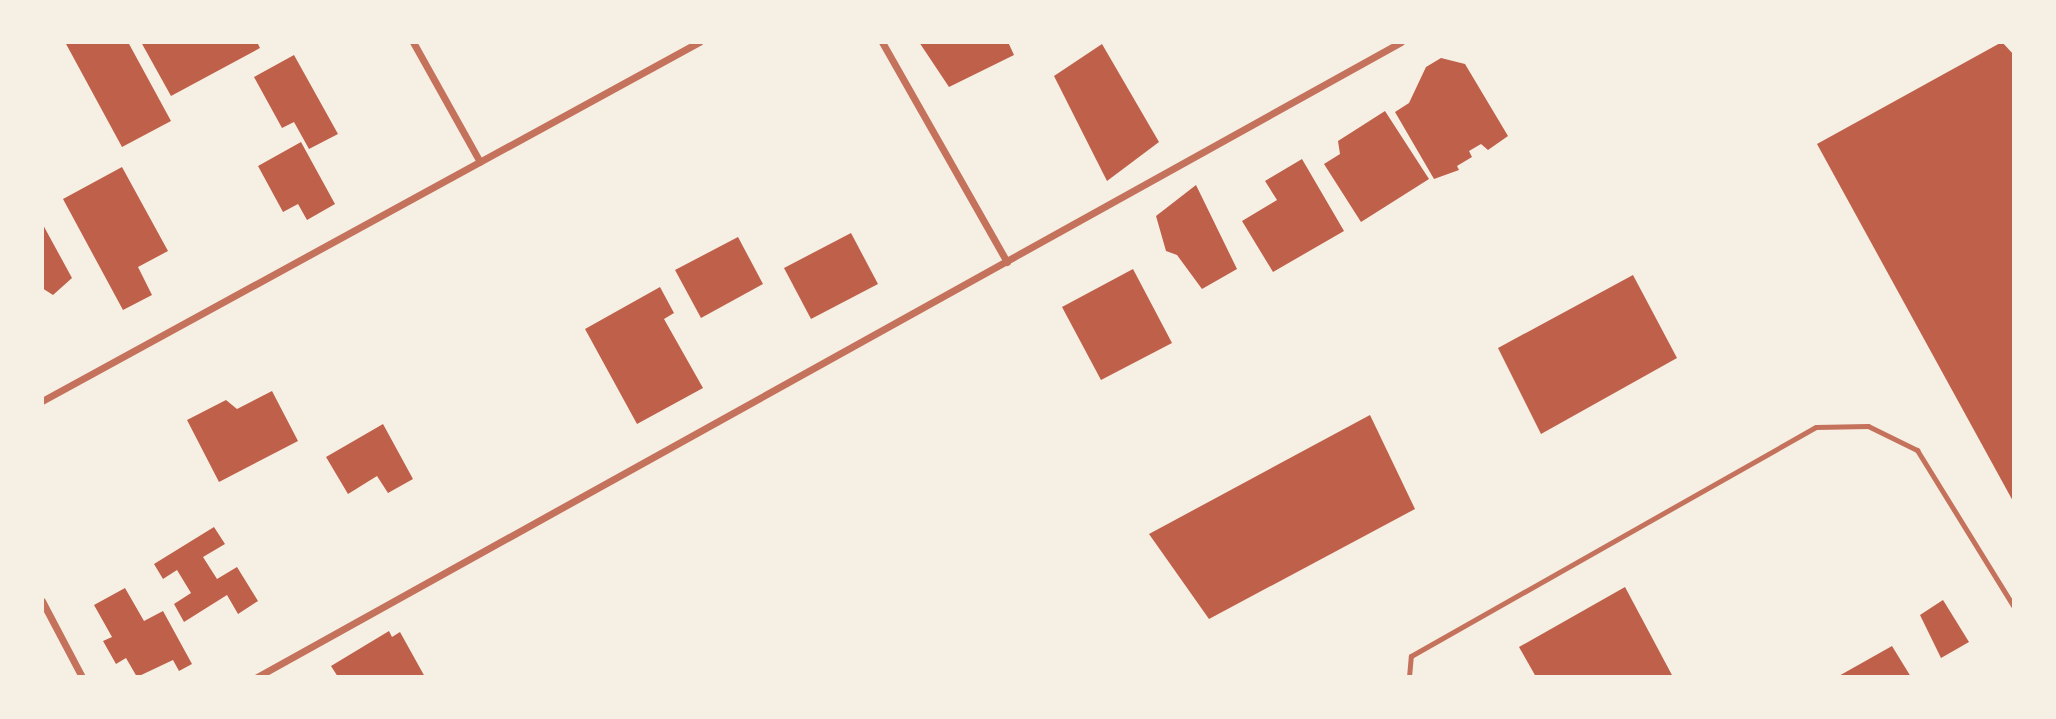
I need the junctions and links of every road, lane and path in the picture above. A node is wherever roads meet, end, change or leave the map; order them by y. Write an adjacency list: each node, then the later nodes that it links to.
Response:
1 (413, 42): 5 (street)
2 (699, 42): 5 (street)
3 (883, 42): 6 (street)
4 (1401, 42): 6 (street)
5 (480, 162): 7 (street)
6 (1007, 262): 11 (street)
7 (42, 401)
8 (42, 601): 10 (street)
9 (2014, 607): 12 (lane)
10 (82, 677)
11 (257, 677)
12 (1409, 677)

